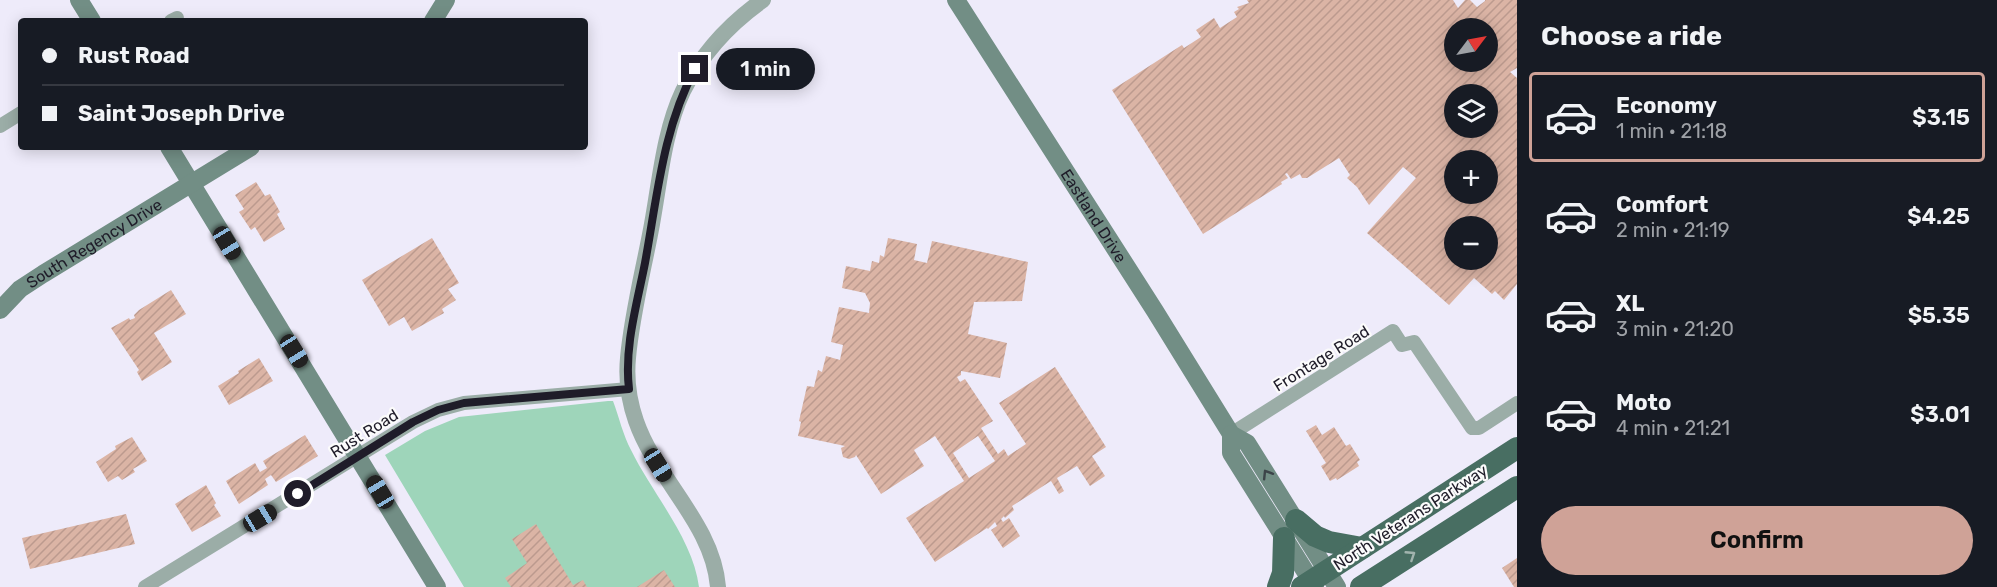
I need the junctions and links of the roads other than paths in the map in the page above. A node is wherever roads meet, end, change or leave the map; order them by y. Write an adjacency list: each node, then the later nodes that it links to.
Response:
1 (79, 0): 5 (main road)
2 (446, 0): 6 (main road)
3 (764, 0): 13 (street)
4 (956, 0): 15 (main road, Eastland Drive)
5 (90, 18)
6 (435, 18)
7 (18, 115): 8 (street)
8 (0, 126)
9 (171, 150): 11 (main road)
10 (246, 150): 11 (main road, South Regency Drive)
11 (191, 183): 12 (main road, South Regency Drive); 17 (main road)
12 (0, 310)
13 (629, 389): 17 (street, Rust Road); 25 (street)
14 (1517, 403): 15 (street, Frontage Road)
15 (1231, 434): 19 (main road, Eastland Drive)
16 (1517, 448): 20 (highway, North Veterans Parkway)
17 (359, 457): 23 (street, Rust Road); 24 (main road)
18 (1517, 487): 22 (highway, North Veterans Parkway, one-way to 18)
19 (1290, 529): 20 (highway); 21 (main road, Eastland Drive); 26 (highway)
20 (1362, 548): 21 (highway, North Veterans Parkway)
21 (1318, 583)
22 (1372, 583)
23 (145, 587)
24 (437, 587)
25 (718, 587)
26 (1278, 587)

